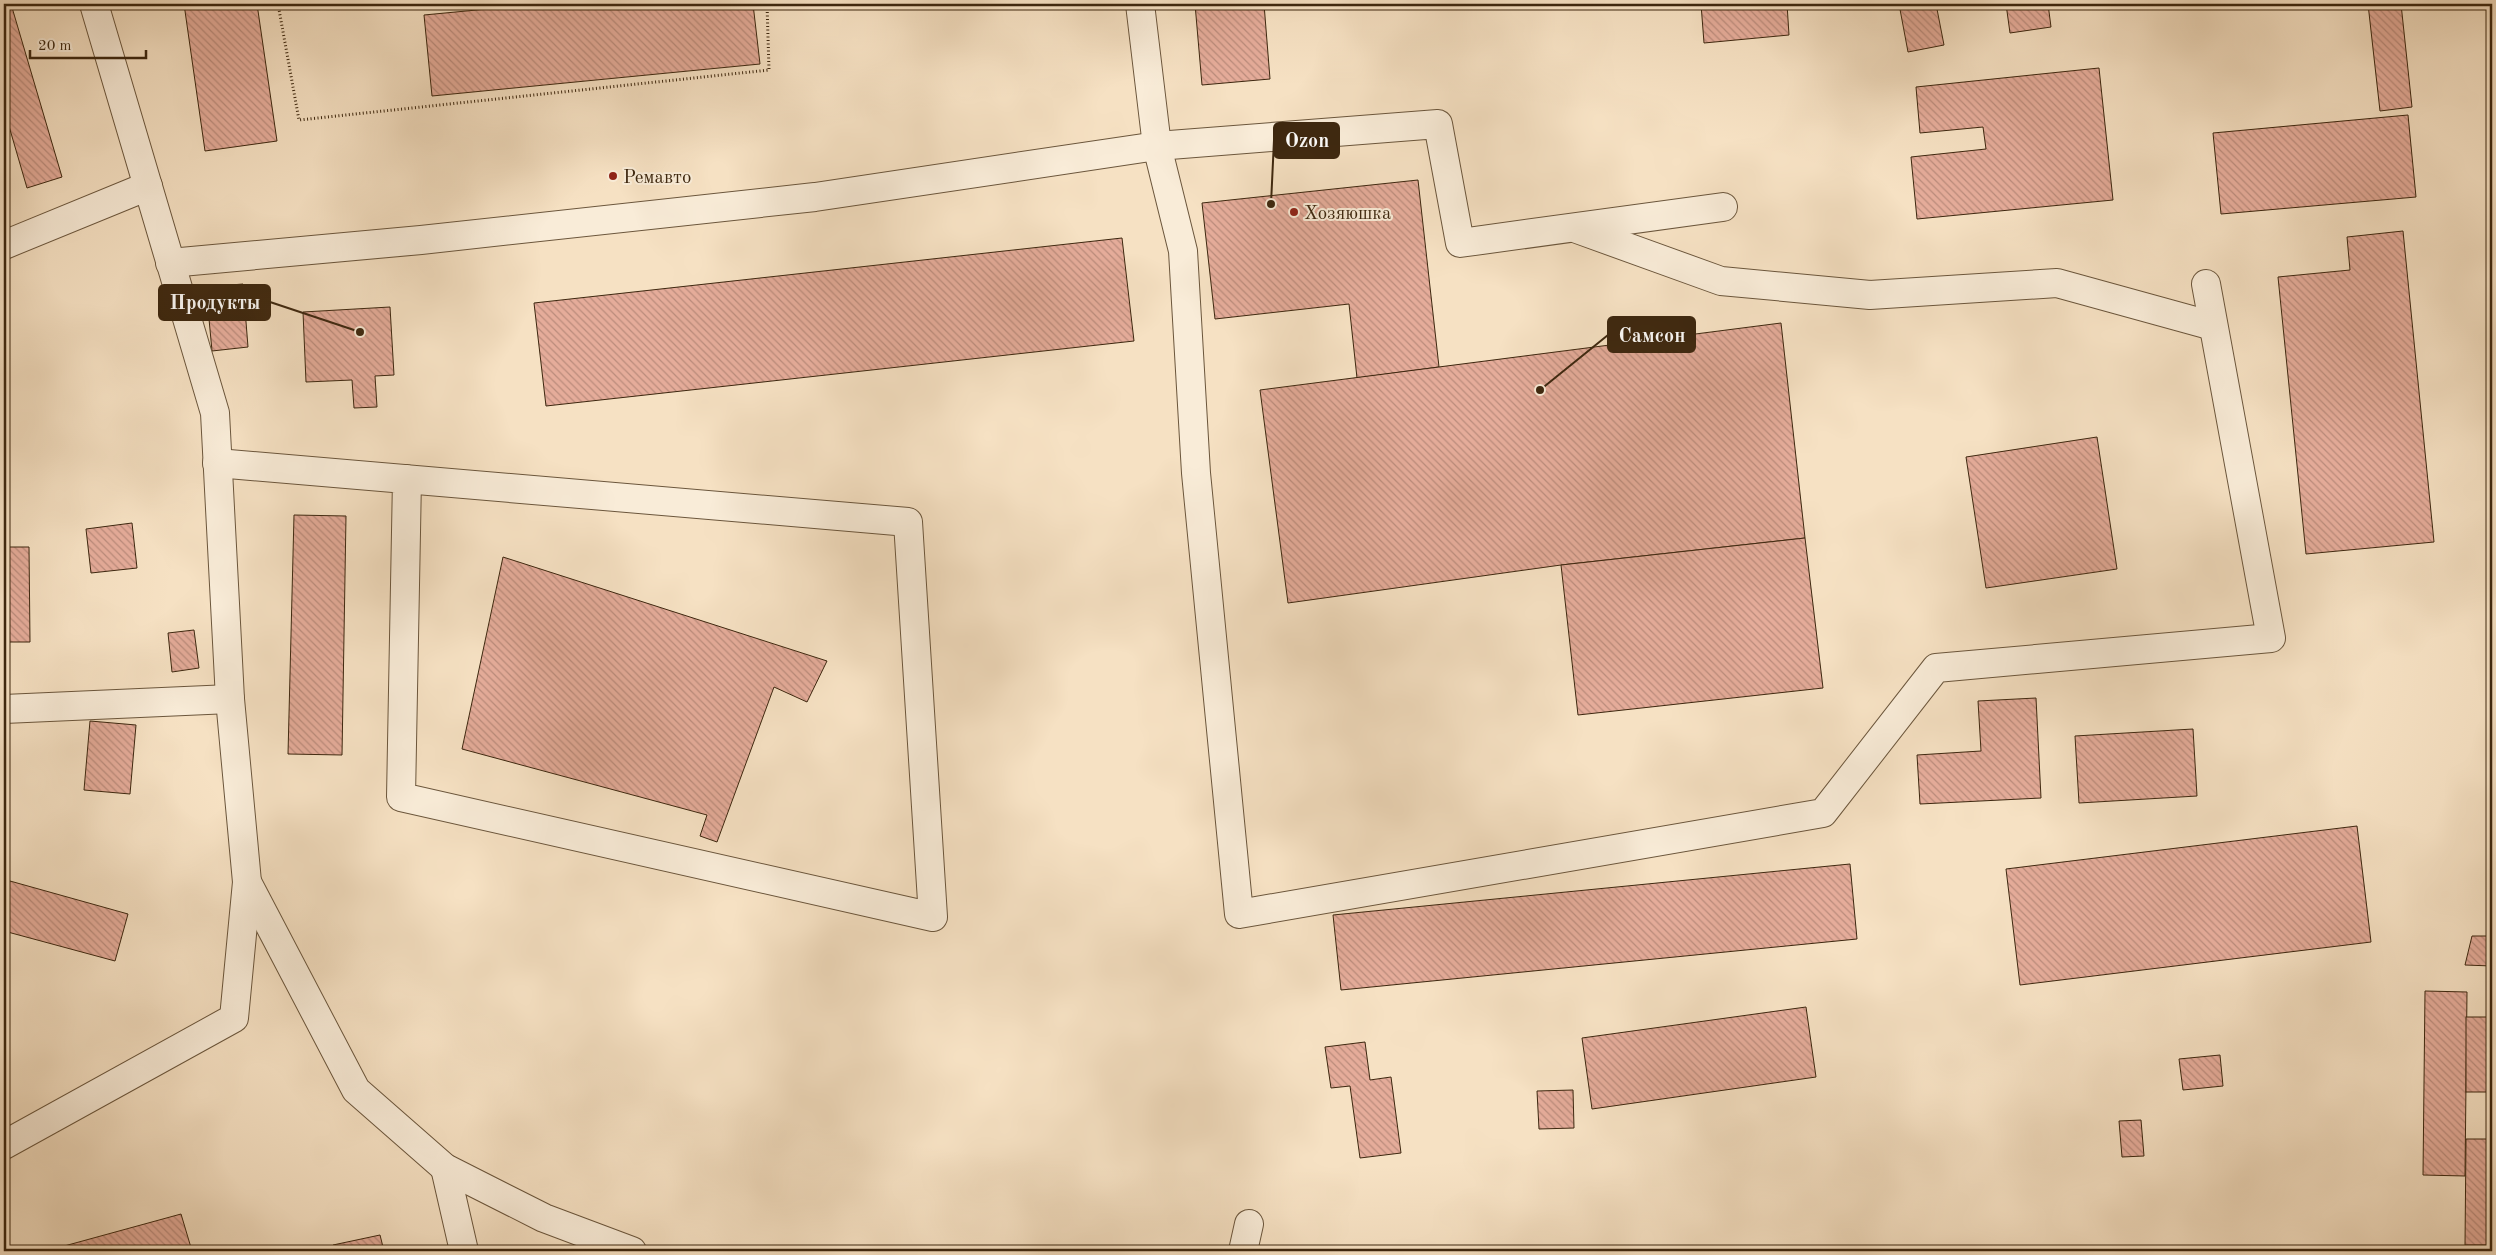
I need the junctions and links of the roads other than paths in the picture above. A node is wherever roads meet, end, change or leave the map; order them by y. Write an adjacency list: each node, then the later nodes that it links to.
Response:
1 (94, 4): 4 (street)
2 (1140, 4): 3 (street)
3 (1157, 146): 6 (street); 8 (street); 10 (street)
4 (148, 186): 7 (street); 8 (street)
5 (1723, 208): 6 (street)
6 (1574, 228): 10 (street)
7 (4, 245)
8 (170, 263): 11 (street)
9 (2206, 284): 10 (street)
10 (2213, 326)
11 (217, 464): 12 (street); 13 (street)
12 (407, 479): 12 (street)
13 (230, 698): 14 (street); 15 (street)
14 (4, 709)
15 (248, 882): 16 (street); 17 (street)
16 (4, 1145)
17 (445, 1168): 19 (street); 20 (street)
18 (1249, 1224): 21 (street)
19 (464, 1251)
20 (632, 1251)
21 (1243, 1251)

